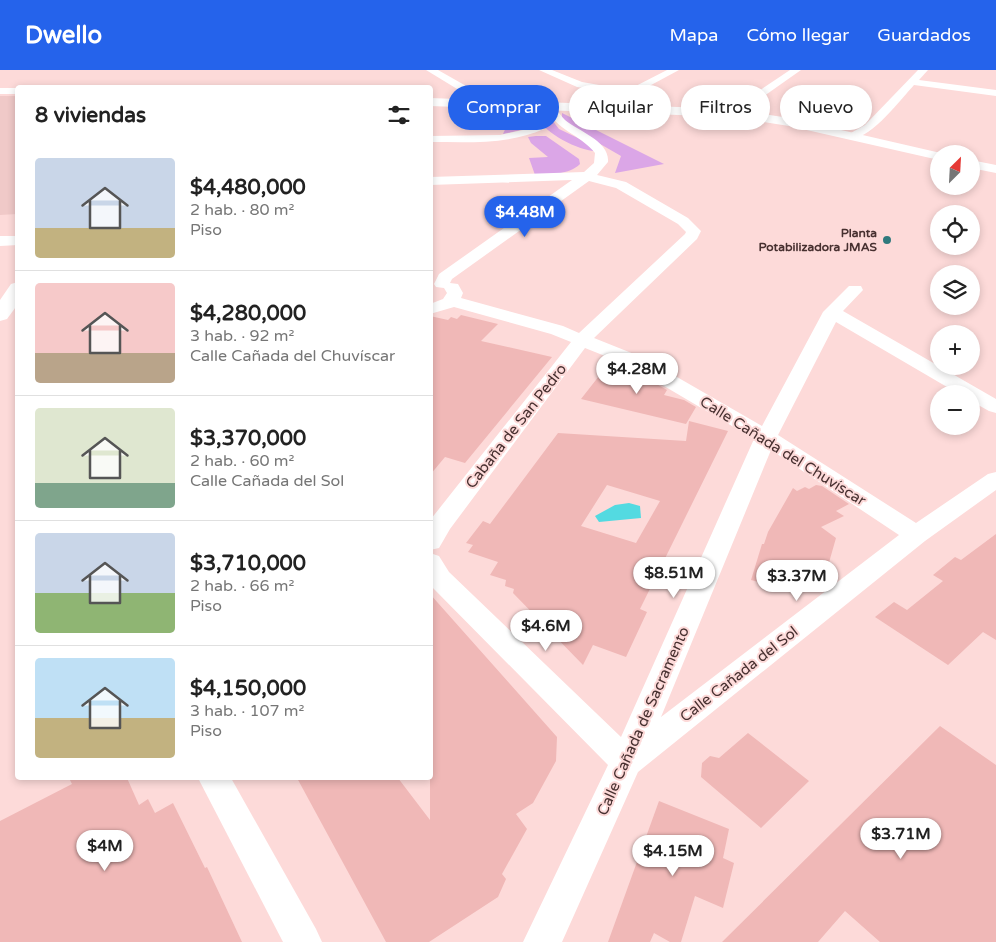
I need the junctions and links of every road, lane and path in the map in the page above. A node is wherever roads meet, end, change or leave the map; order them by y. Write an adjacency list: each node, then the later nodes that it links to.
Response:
1 (431, 70): 7 (street)
2 (544, 70): 8 (street)
3 (674, 70): 9 (street)
4 (796, 70): 10 (street)
5 (923, 70): 6 (street)
6 (913, 82): 13 (street); 21 (street)
7 (457, 85)
8 (580, 85)
9 (645, 85)
10 (770, 88)
11 (0, 91): 12 (main road)
12 (15, 91)
13 (996, 93)
14 (433, 102): 15 (main road)
15 (448, 102)
16 (770, 119): 21 (main road)
17 (559, 121): 19 (street)
18 (543, 130): 22 (street)
19 (576, 134): 20 (street); 25 (street)
20 (561, 136)
21 (853, 136): 24 (main road)
22 (433, 139)
23 (584, 154): 25 (street)
24 (930, 154)
25 (603, 158): 28 (street)
26 (980, 165): 27 (main road)
27 (994, 167)
28 (587, 176): 29 (street); 32 (street); 38 (street, Cabaña de San Pedro)
29 (433, 180)
30 (15, 240): 31 (street)
31 (0, 241)
32 (441, 289): 35 (street); 38 (street, Calle Cañada del Chuvíscar)
33 (855, 290): 36 (street, Calle Cañada de Sacramento)
34 (15, 292): 37 (main road)
35 (433, 308)
36 (832, 312): 39 (street); 40 (street, Calle Cañada de Sacramento)
37 (0, 315)
38 (582, 340): 40 (street, Calle Cañada del Chuvíscar); 43 (street, Cabaña de San Pedro)
39 (996, 407)
40 (766, 437): 42 (street, Calle Cañada del Chuvíscar); 45 (street, Calle Cañada de Sacramento)
41 (996, 480): 42 (street, Calle Cañada del Sol)
42 (916, 535): 45 (street, Calle Cañada del Sol)
43 (433, 537)
44 (433, 569): 45 (street)
45 (626, 762): 48 (street, Calle Cañada de Sacramento)
46 (215, 780): 47 (street)
47 (303, 942)
48 (542, 942)

